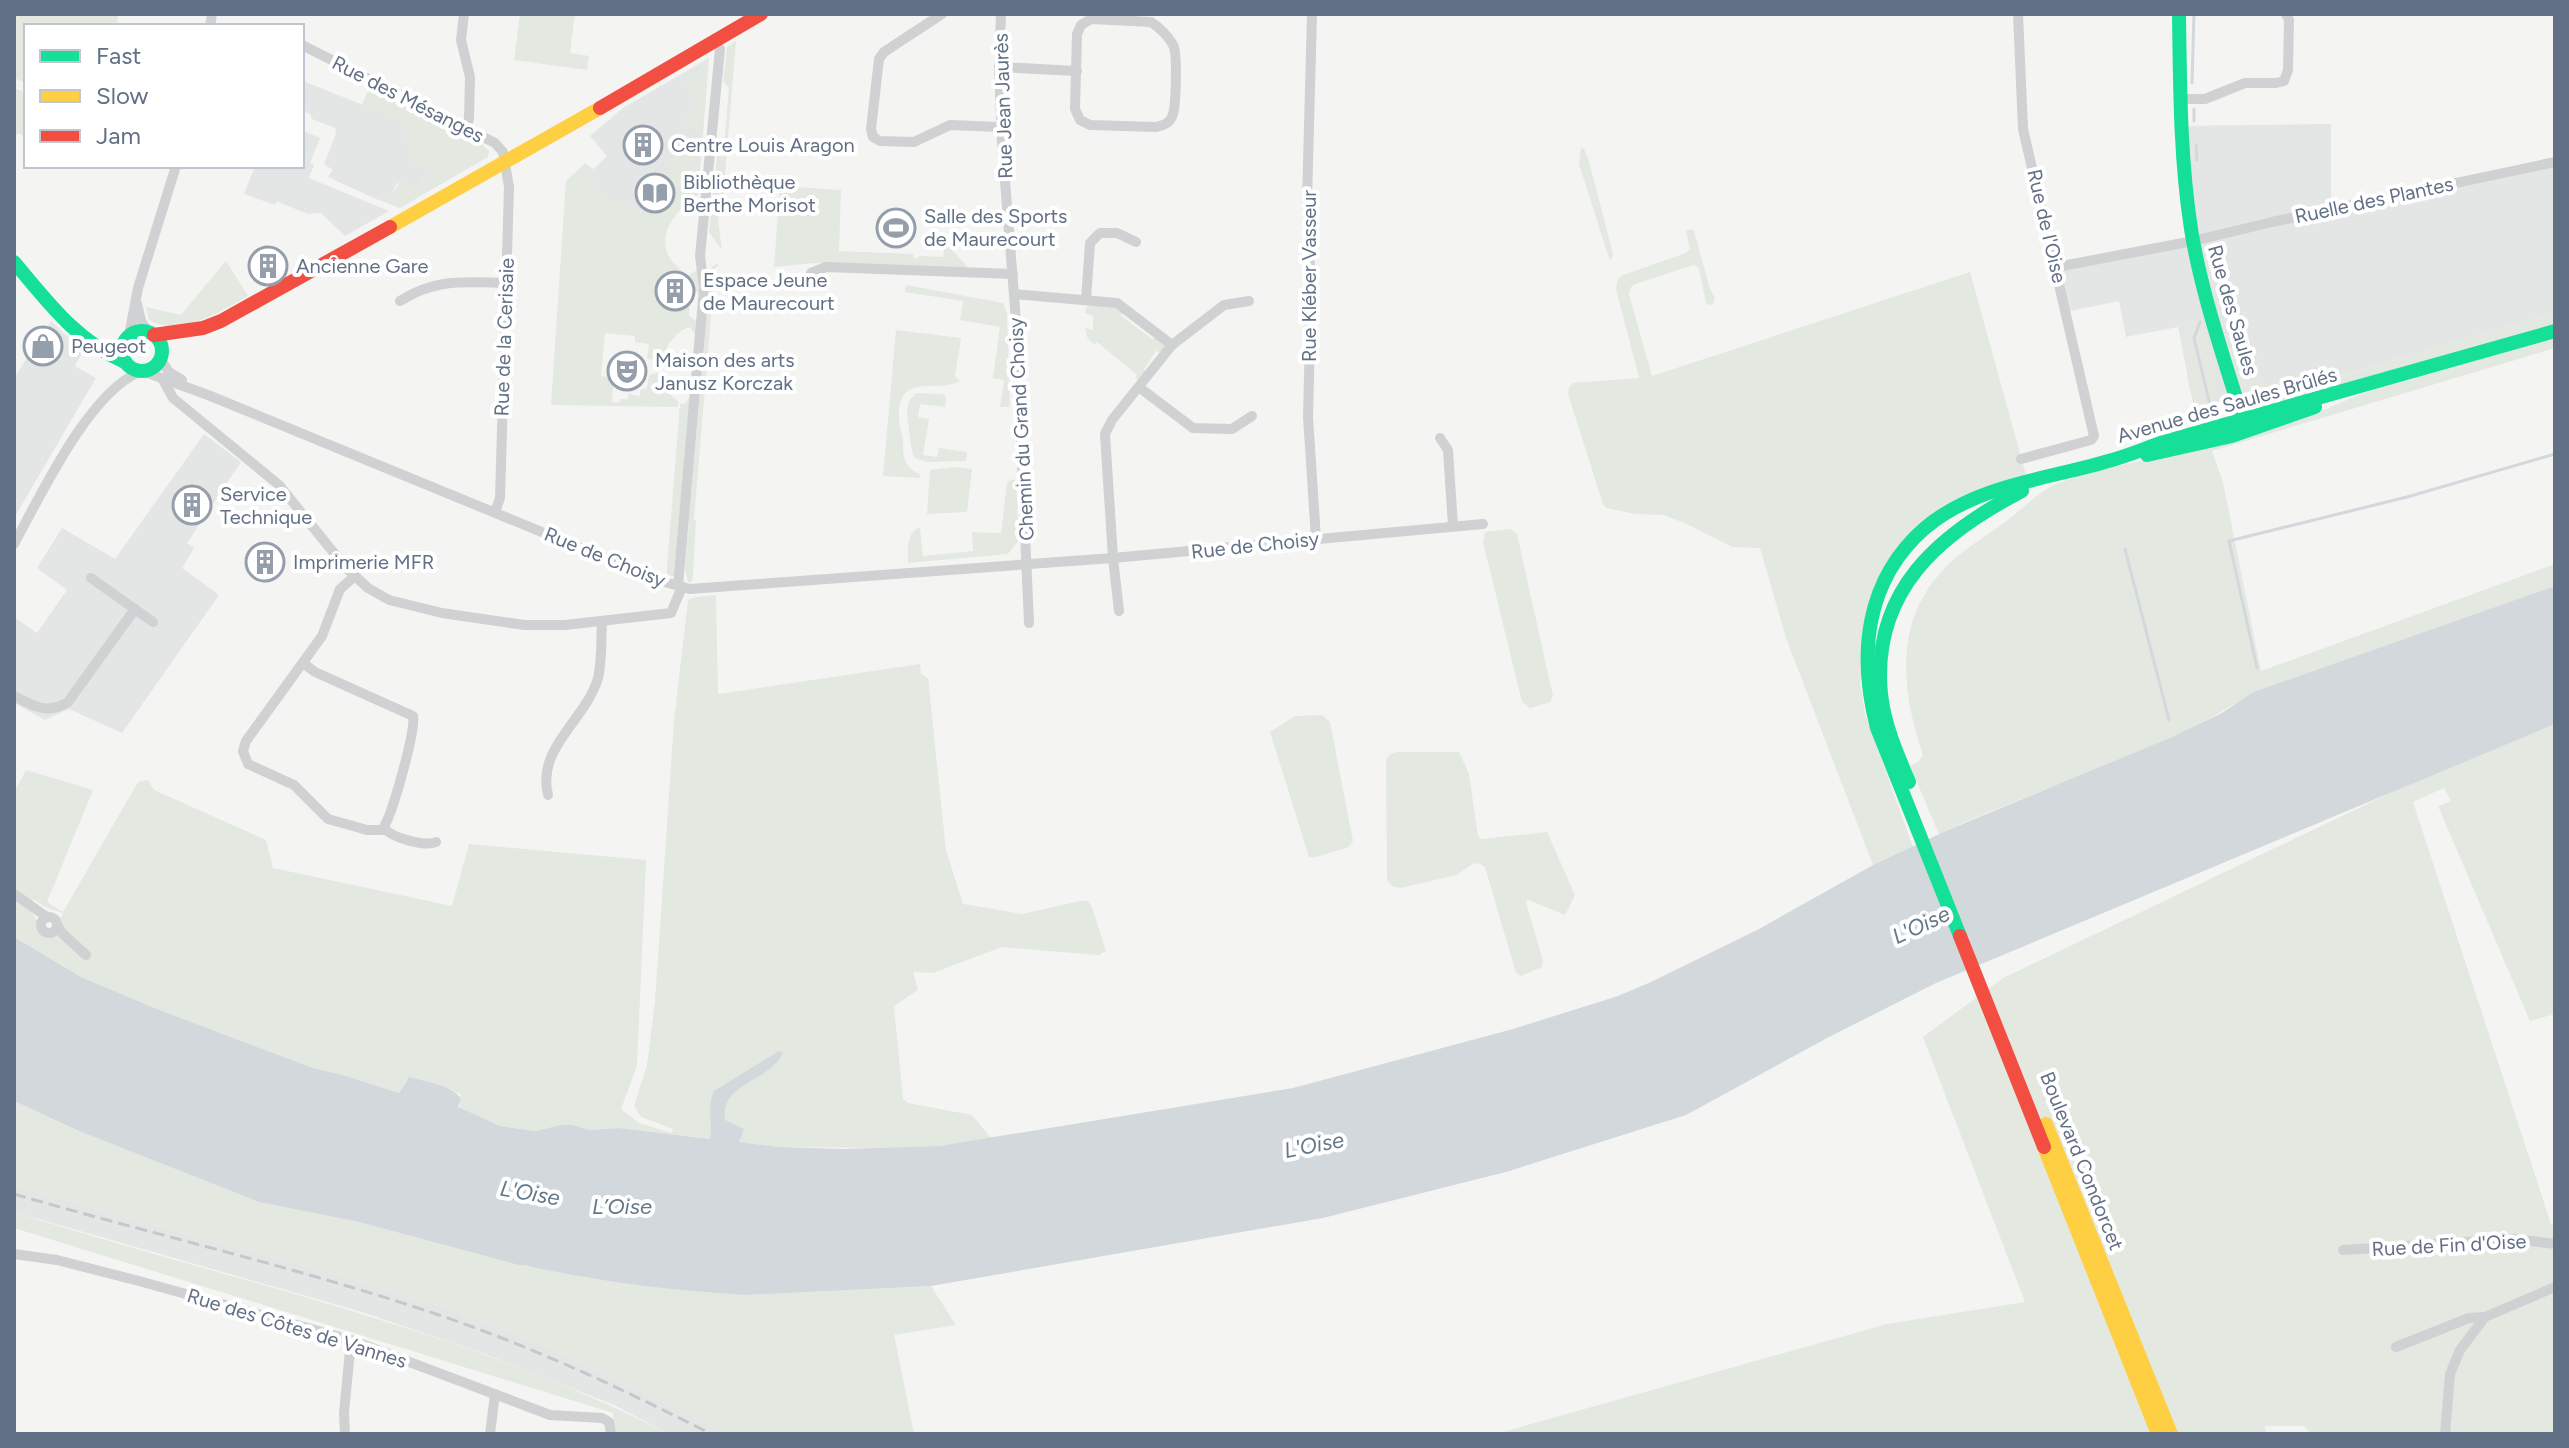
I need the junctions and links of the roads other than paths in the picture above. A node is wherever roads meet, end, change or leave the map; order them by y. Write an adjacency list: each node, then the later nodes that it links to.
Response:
1 (464, 14): 15 (street)
2 (761, 14): 9 (main road)
3 (942, 14): 14 (street)
4 (1001, 14): 11 (street, Rue Jean Jaurès)
5 (1312, 14): 52 (street, Rue Kléber Vasseur)
6 (2018, 14): 22 (street, Rue de l'Oise)
7 (2179, 14): 13 (main road)
8 (2286, 14): 13 (street)
9 (721, 38): 16 (main road); 58 (street)
10 (304, 46): 15 (street, Rue des Mésanges)
11 (999, 67): 12 (street); 14 (street, Rue Jean Jaurès)
12 (1077, 71): 12 (street)
13 (2180, 99): 19 (main road)
14 (1001, 127): 24 (street, Rue Jean Jaurès)
15 (466, 128): 16 (street, Rue des Mésanges)
16 (506, 161): 25 (street, Rue de la Cerisaie); 31 (main road)
17 (2555, 162): 19 (street, Ruelle des Plantes)
18 (175, 168): 27 (street)
19 (2193, 241): 22 (street, Rue des Saules); 46 (main road, Rue des Saules)
20 (1136, 242): 28 (street)
21 (14, 262): 35 (main road)
22 (2057, 267): 48 (street, Rue de l'Oise)
23 (811, 273): 24 (street)
24 (1013, 274): 26 (street, Rue Jean Jaurès)
25 (506, 283): 29 (street); 49 (street, Rue de la Cerisaie)
26 (1014, 294): 28 (street); 55 (street, Chemin du Grand Choisy)
27 (136, 298): 33 (street); 34 (street)
28 (1086, 300): 36 (street)
29 (400, 301)
30 (1249, 301): 36 (street)
31 (201, 328): 33 (main road); 37 (main road)
32 (2555, 331): 46 (main road, Avenue des Saules Brûlés)
33 (151, 333): 34 (main road); 37 (main road)
34 (126, 340): 35 (main road); 38 (main road)
35 (92, 344): 38 (main road)
36 (1172, 345): 43 (street)
37 (162, 356): 39 (main road); 41 (street)
38 (125, 362): 39 (main road); 42 (street)
39 (142, 372): 40 (street, Rue de Choisy); 42 (street)
40 (162, 378): 41 (street, Rue de Choisy); 44 (street)
41 (177, 380): 44 (street); 49 (street, Rue de Choisy)
42 (122, 382): 53 (street)
43 (1140, 388): 45 (street); 54 (street)
44 (175, 399): 56 (street)
45 (1252, 416)
46 (2245, 424): 66 (main road, Avenue des Saules Brûlés)
47 (1440, 438): 51 (street)
48 (2021, 459)
49 (495, 512): 58 (street, Rue de Choisy)
50 (1483, 524): 51 (street, Rue de Choisy)
51 (1453, 526): 52 (street, Rue de Choisy)
52 (1316, 539): 54 (street, Rue de Choisy)
53 (14, 544)
54 (1113, 558): 55 (street, Rue de Choisy); 60 (street)
55 (1027, 564): 58 (street, Rue de Choisy); 63 (street)
56 (355, 576): 62 (street); 64 (street)
57 (91, 578): 59 (street)
58 (680, 587): 62 (street)
59 (135, 609): 61 (street); 65 (street)
60 (1119, 611)
61 (153, 622)
62 (602, 622): 67 (street)
63 (1029, 623)
64 (303, 663): 68 (street); 68 (street)
65 (14, 696)
66 (1900, 773): 76 (main road, Boulevard Condorcet)
67 (548, 795)
68 (384, 828): 69 (street)
69 (436, 842)
70 (14, 894): 71 (street)
71 (86, 955)
72 (2555, 1244): 73 (street, Rue de Fin d'Oise)
73 (2343, 1250)
74 (14, 1254): 78 (street, Rue des Côtes de Vannes)
75 (2555, 1287): 77 (street)
76 (2108, 1294): 84 (main road, Boulevard Condorcet); 85 (main road, Boulevard Condorcet)
77 (2485, 1317): 79 (street); 86 (street)
78 (351, 1340): 80 (street, Rue des Côtes de Vannes); 81 (street)
79 (2396, 1347)
80 (495, 1394): 82 (street); 83 (street, Rue des Côtes de Vannes)
81 (345, 1434)
82 (490, 1434)
83 (611, 1434)
84 (2158, 1434)
85 (2171, 1434)
86 (2445, 1434)

